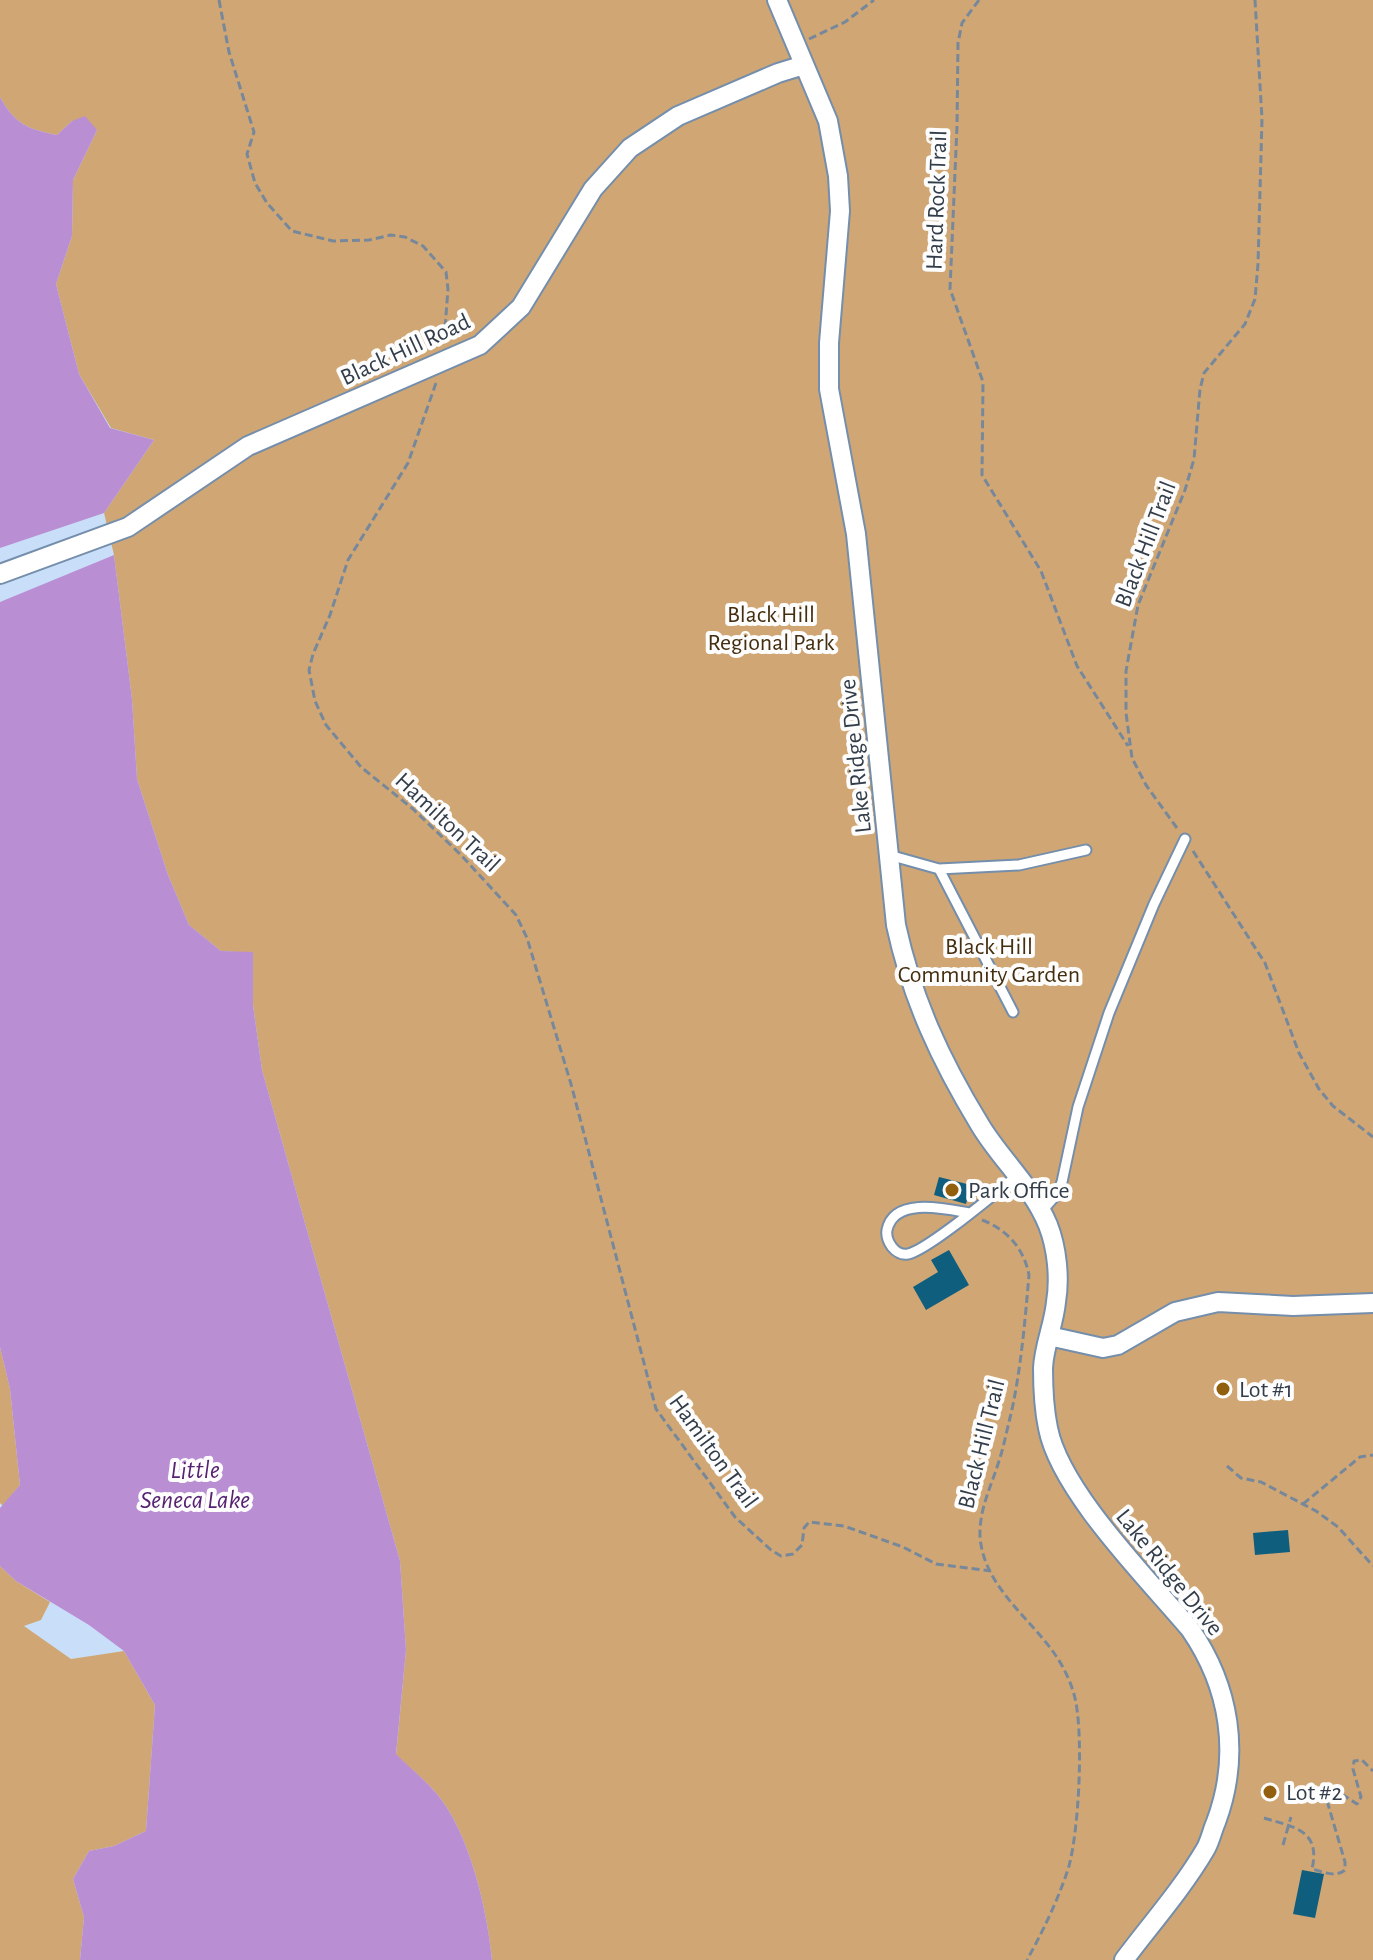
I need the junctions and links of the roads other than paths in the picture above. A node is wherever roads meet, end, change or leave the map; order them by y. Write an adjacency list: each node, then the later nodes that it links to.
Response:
1 (777, 0): 2 (street, Lake Ridge Drive)
2 (804, 65): 3 (street, Black Hill Road); 6 (street, Lake Ridge Drive)
3 (0, 574)
4 (1185, 839): 10 (lane)
5 (1086, 850): 7 (lane)
6 (889, 855): 7 (lane); 9 (street, Lake Ridge Drive)
7 (939, 869): 8 (lane)
8 (1013, 1012)
9 (1018, 1175): 10 (street, Lake Ridge Drive); 11 (lane)
10 (1041, 1212): 13 (street, Lake Ridge Drive)
11 (969, 1213): 11 (lane)
12 (1373, 1303): 13 (street)
13 (1049, 1336): 14 (street, Lake Ridge Drive)
14 (1124, 1960)

